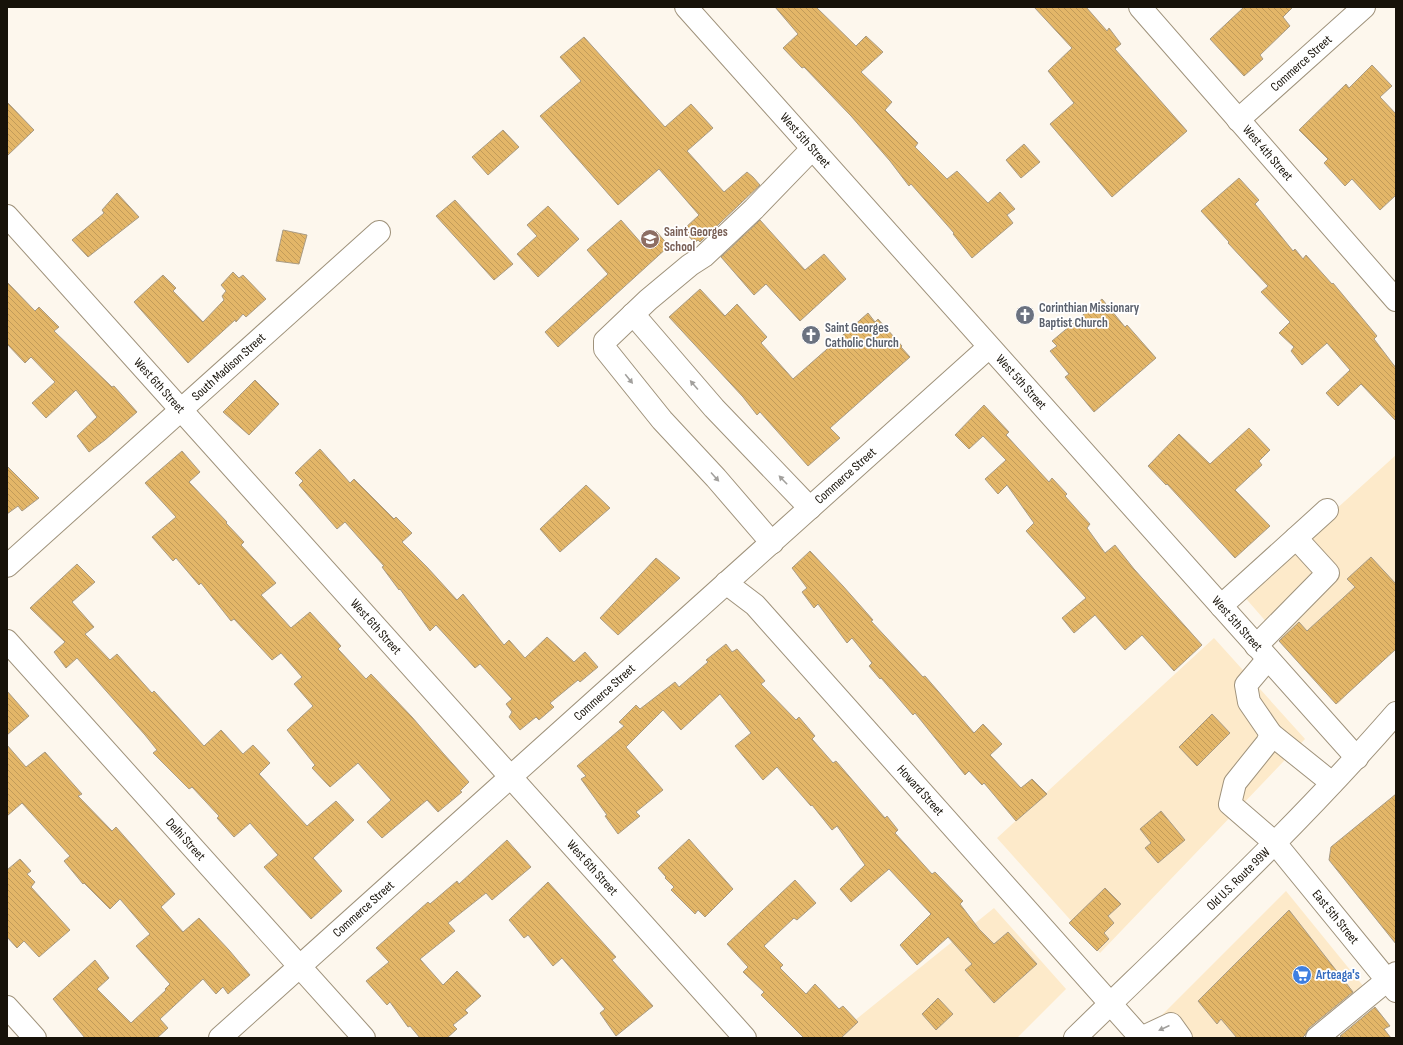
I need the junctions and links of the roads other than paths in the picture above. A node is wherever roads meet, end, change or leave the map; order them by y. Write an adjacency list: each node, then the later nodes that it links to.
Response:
1 (686, 7): 5 (street, West 5th Street)
2 (1140, 7): 4 (street, West 4th Street)
3 (1364, 7): 4 (street, Commerce Street)
4 (1238, 120): 8 (street, West 4th Street)
5 (812, 149): 9 (street); 10 (street, West 5th Street)
6 (7, 216): 11 (street, West 6th Street)
7 (379, 232): 11 (street, South Madison Street)
8 (1396, 300)
9 (633, 314): 12 (street, one-way to 9); 15 (street, one-way to 15)
10 (989, 347): 12 (street, Commerce Street); 18 (street, West 5th Street)
11 (181, 410): 16 (street, South Madison Street); 24 (street, West 6th Street)
12 (810, 508): 15 (street, Commerce Street)
13 (1327, 510): 14 (street)
14 (1296, 538): 18 (street); 20 (street)
15 (772, 543): 17 (street, Commerce Street)
16 (7, 566)
17 (726, 584): 24 (street, Commerce Street); 29 (street, Howard Street)
18 (1221, 606): 20 (street, West 5th Street)
19 (7, 642): 27 (street, Delhi Street)
20 (1262, 652): 22 (street); 23 (street, West 5th Street)
21 (1396, 713): 23 (street, Old U.S. Route 99W)
22 (1272, 734): 25 (street); 26 (street, East 5th Street)
23 (1357, 758): 25 (street, Old U.S. Route 99W)
24 (511, 777): 27 (street, Commerce Street); 34 (street, West 6th Street)
25 (1332, 783): 26 (street, Old U.S. Route 99W)
26 (1275, 842): 28 (street, East 5th Street); 29 (street, Old U.S. Route 99W)
27 (300, 966): 32 (street, Commerce Street); 33 (street, Delhi Street)
28 (1393, 982): 38 (street)
29 (1110, 1003): 35 (street, Old U.S. Route 99W); 36 (street, Howard Street)
30 (7, 1007): 31 (street)
31 (35, 1038)
32 (220, 1038)
33 (364, 1038)
34 (745, 1038)
35 (1075, 1038)
36 (1141, 1038): 37 (street, one-way to 36)
37 (1181, 1038)
38 (1317, 1038)

